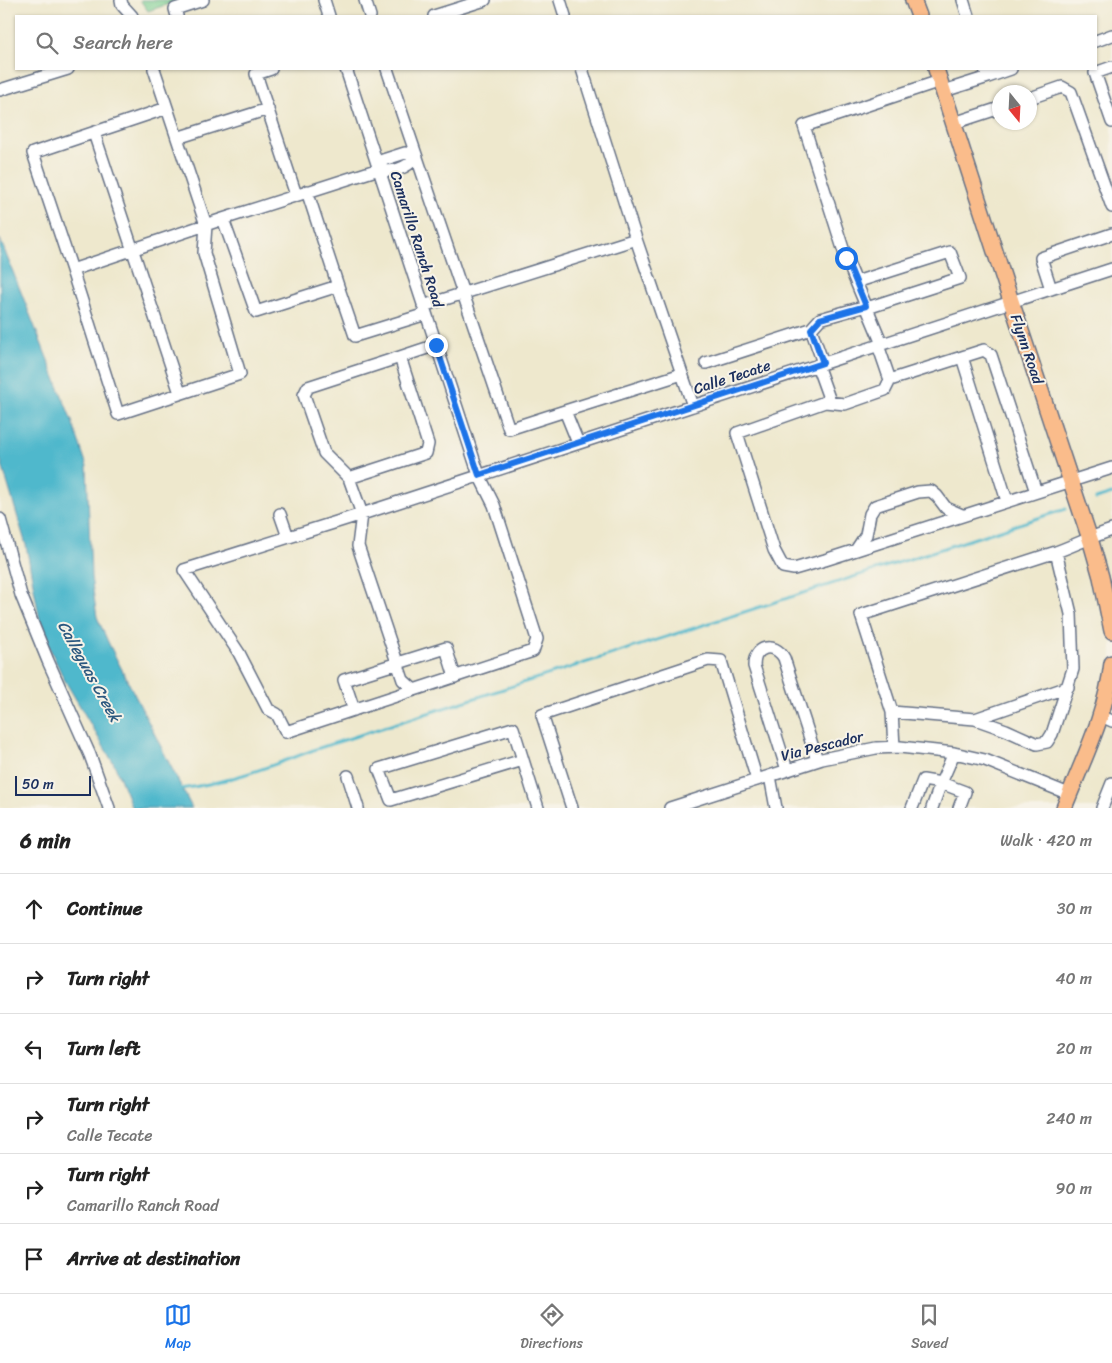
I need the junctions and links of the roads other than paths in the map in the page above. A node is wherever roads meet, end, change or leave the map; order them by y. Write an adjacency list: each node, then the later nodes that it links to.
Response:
1 (121, 0): 9 (street)
2 (203, 0): 10 (street)
3 (324, 0): 11 (street)
4 (365, 0): 12 (street)
5 (486, 0): 13 (street)
6 (560, 0): 14 (street)
7 (914, 0): 15 (main road)
8 (963, 0): 16 (street)
9 (131, 15)
10 (177, 15)
11 (329, 15)
12 (370, 15)
13 (437, 15)
14 (565, 15)
15 (919, 15)
16 (968, 15)
17 (1112, 35): 18 (street)
18 (1097, 41)
19 (1112, 67): 27 (street)
20 (65, 70): 30 (street)
21 (154, 70): 32 (street)
22 (268, 70): 33 (street)
23 (346, 70): 40 (street, Camarillo Ranch Road)
24 (387, 70): 39 (street)
25 (582, 70): 46 (street)
26 (1006, 70): 28 (street)
27 (1094, 71): 35 (street)
28 (987, 73): 29 (street)
29 (940, 80): 36 (main road, Flynn Road); 50 (street)
30 (0, 90)
31 (1037, 96): 42 (street)
32 (167, 108): 37 (street); 38 (street)
33 (268, 109): 38 (street); 41 (street)
34 (992, 111): 36 (street)
35 (1112, 122)
36 (954, 123): 54 (main road, Flynn Road)
37 (94, 133): 47 (street); 49 (street)
38 (177, 138): 44 (street)
39 (416, 157): 40 (street); 53 (street)
40 (379, 169): 41 (street); 56 (street, Camarillo Ranch Road)
41 (301, 193): 43 (street); 51 (street)
42 (1112, 208)
43 (223, 219): 44 (street); 51 (street)
44 (206, 225): 47 (street); 66 (street)
45 (1112, 234): 52 (street)
46 (636, 239): 53 (street); 64 (street)
47 (132, 250): 49 (street); 66 (street)
48 (1112, 269): 52 (street, Calle Tecate)
49 (72, 270): 66 (street)
50 (856, 282): 55 (street); 55 (street)
51 (338, 286): 56 (street)
52 (1051, 289): 54 (street, Calle Tecate)
53 (462, 293): 56 (street); 69 (street)
54 (1011, 302): 58 (street, Calle Tecate); 74 (main road, Flynn Road)
55 (866, 307): 57 (street); 58 (street)
56 (424, 310): 59 (street, Camarillo Ranch Road)
57 (811, 329): 62 (street); 63 (street)
58 (880, 344): 63 (street, Calle Tecate); 65 (street)
59 (436, 345): 60 (street); 72 (street, Camarillo Ranch Road)
60 (400, 357): 73 (street); 73 (street)
61 (962, 357): 65 (street); 75 (street); 76 (street)
62 (706, 363)
63 (820, 364): 67 (street); 68 (street, Calle Tecate)
64 (682, 374): 68 (street); 69 (street)
65 (890, 380): 67 (street)
66 (180, 393)
67 (830, 401): 84 (street)
68 (693, 406): 70 (street, Calle Tecate)
69 (565, 411): 70 (street)
70 (578, 444): 72 (street, Calle Tecate)
71 (1112, 468): 74 (street)
72 (479, 475): 78 (street, Calle Tecate); 89 (street, Camarillo Ranch Road)
73 (349, 478): 78 (street)
74 (1071, 482): 75 (street); 81 (main road, Flynn Road)
75 (1036, 492): 76 (street)
76 (1008, 501): 79 (street)
77 (280, 514): 83 (street)
78 (362, 514): 83 (street, Calle Tecate); 88 (street)
79 (962, 516): 84 (street); 84 (street)
80 (0, 519): 107 (street)
81 (1087, 530): 82 (street); 85 (street); 86 (main road, Flynn Road)
82 (1112, 530)
83 (288, 537): 92 (street, Calle Tecate)
84 (856, 550)
85 (1056, 552): 90 (street); 93 (street)
86 (1112, 631)
87 (1112, 662): 94 (main road)
88 (397, 664): 89 (street); 91 (street); 92 (street)
89 (455, 677): 91 (street)
90 (1068, 687): 95 (street); 95 (street)
91 (414, 690): 92 (street)
92 (354, 710)
93 (892, 712): 95 (street); 96 (street)
94 (1107, 718): 106 (main road)
95 (975, 719)
96 (894, 747): 97 (street, Via Pescador); 99 (street, Via Pescador)
97 (954, 753): 104 (street); 106 (street, Via Pescador)
98 (523, 760): 98 (street); 109 (street)
99 (817, 760): 100 (street, Via Pescador); 100 (street)
100 (786, 770): 102 (street, Via Pescador)
101 (348, 776): 108 (street)
102 (770, 776): 103 (street, Via Pescador); 112 (street)
103 (757, 780): 110 (street); 111 (street, Via Pescador)
104 (941, 783): 113 (street); 114 (street); 115 (street)
105 (1112, 783): 116 (street)
106 (1067, 801)
107 (110, 808)
108 (358, 808)
109 (538, 808)
110 (572, 808)
111 (670, 808)
112 (776, 808)
113 (912, 808)
114 (932, 808)
115 (959, 808)
116 (1102, 808)

